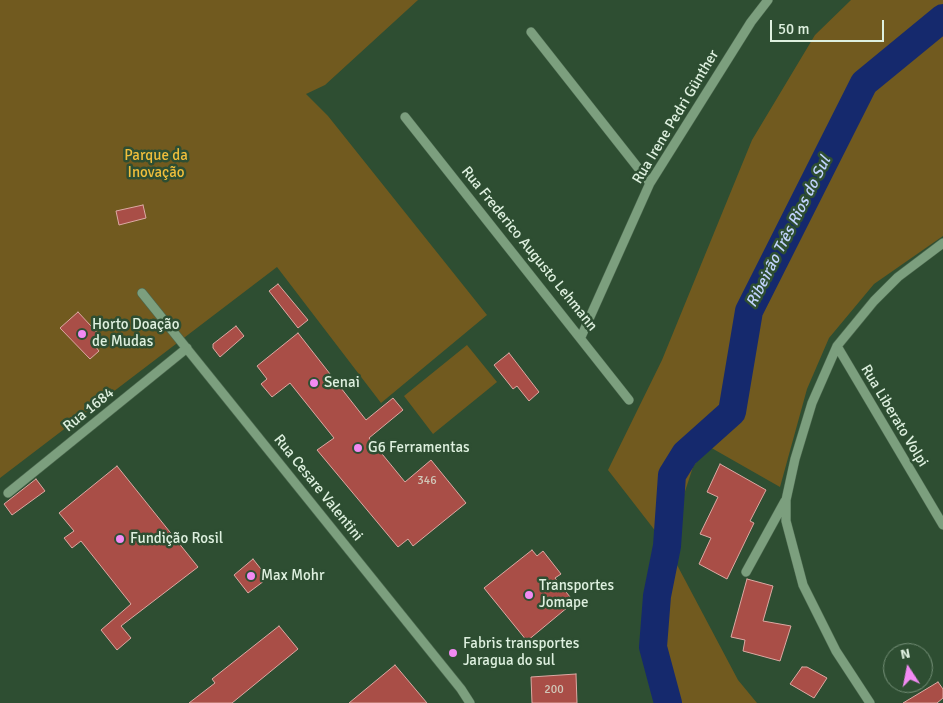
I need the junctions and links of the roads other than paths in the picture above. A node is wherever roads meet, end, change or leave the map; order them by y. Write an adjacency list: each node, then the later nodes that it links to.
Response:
1 (768, 0): 4 (street, Rua Irene Pedri Günther)
2 (531, 32): 4 (street)
3 (405, 117): 7 (street, Rua Frederico Augusto Lehmann)
4 (650, 183): 7 (street, Rua Irene Pedri Günther)
5 (943, 244): 8 (street)
6 (142, 293): 9 (street, Rua Cesare Valentini)
7 (581, 337): 10 (street, Rua Frederico Augusto Lehmann)
8 (837, 346): 12 (street); 13 (street, Rua Liberato Volpi)
9 (187, 348): 11 (street, Rua 1684); 15 (street, Rua Cesare Valentini)
10 (629, 400)
11 (8, 493)
12 (786, 500): 14 (street); 16 (street)
13 (943, 525)
14 (746, 572)
15 (470, 703)
16 (870, 703)

